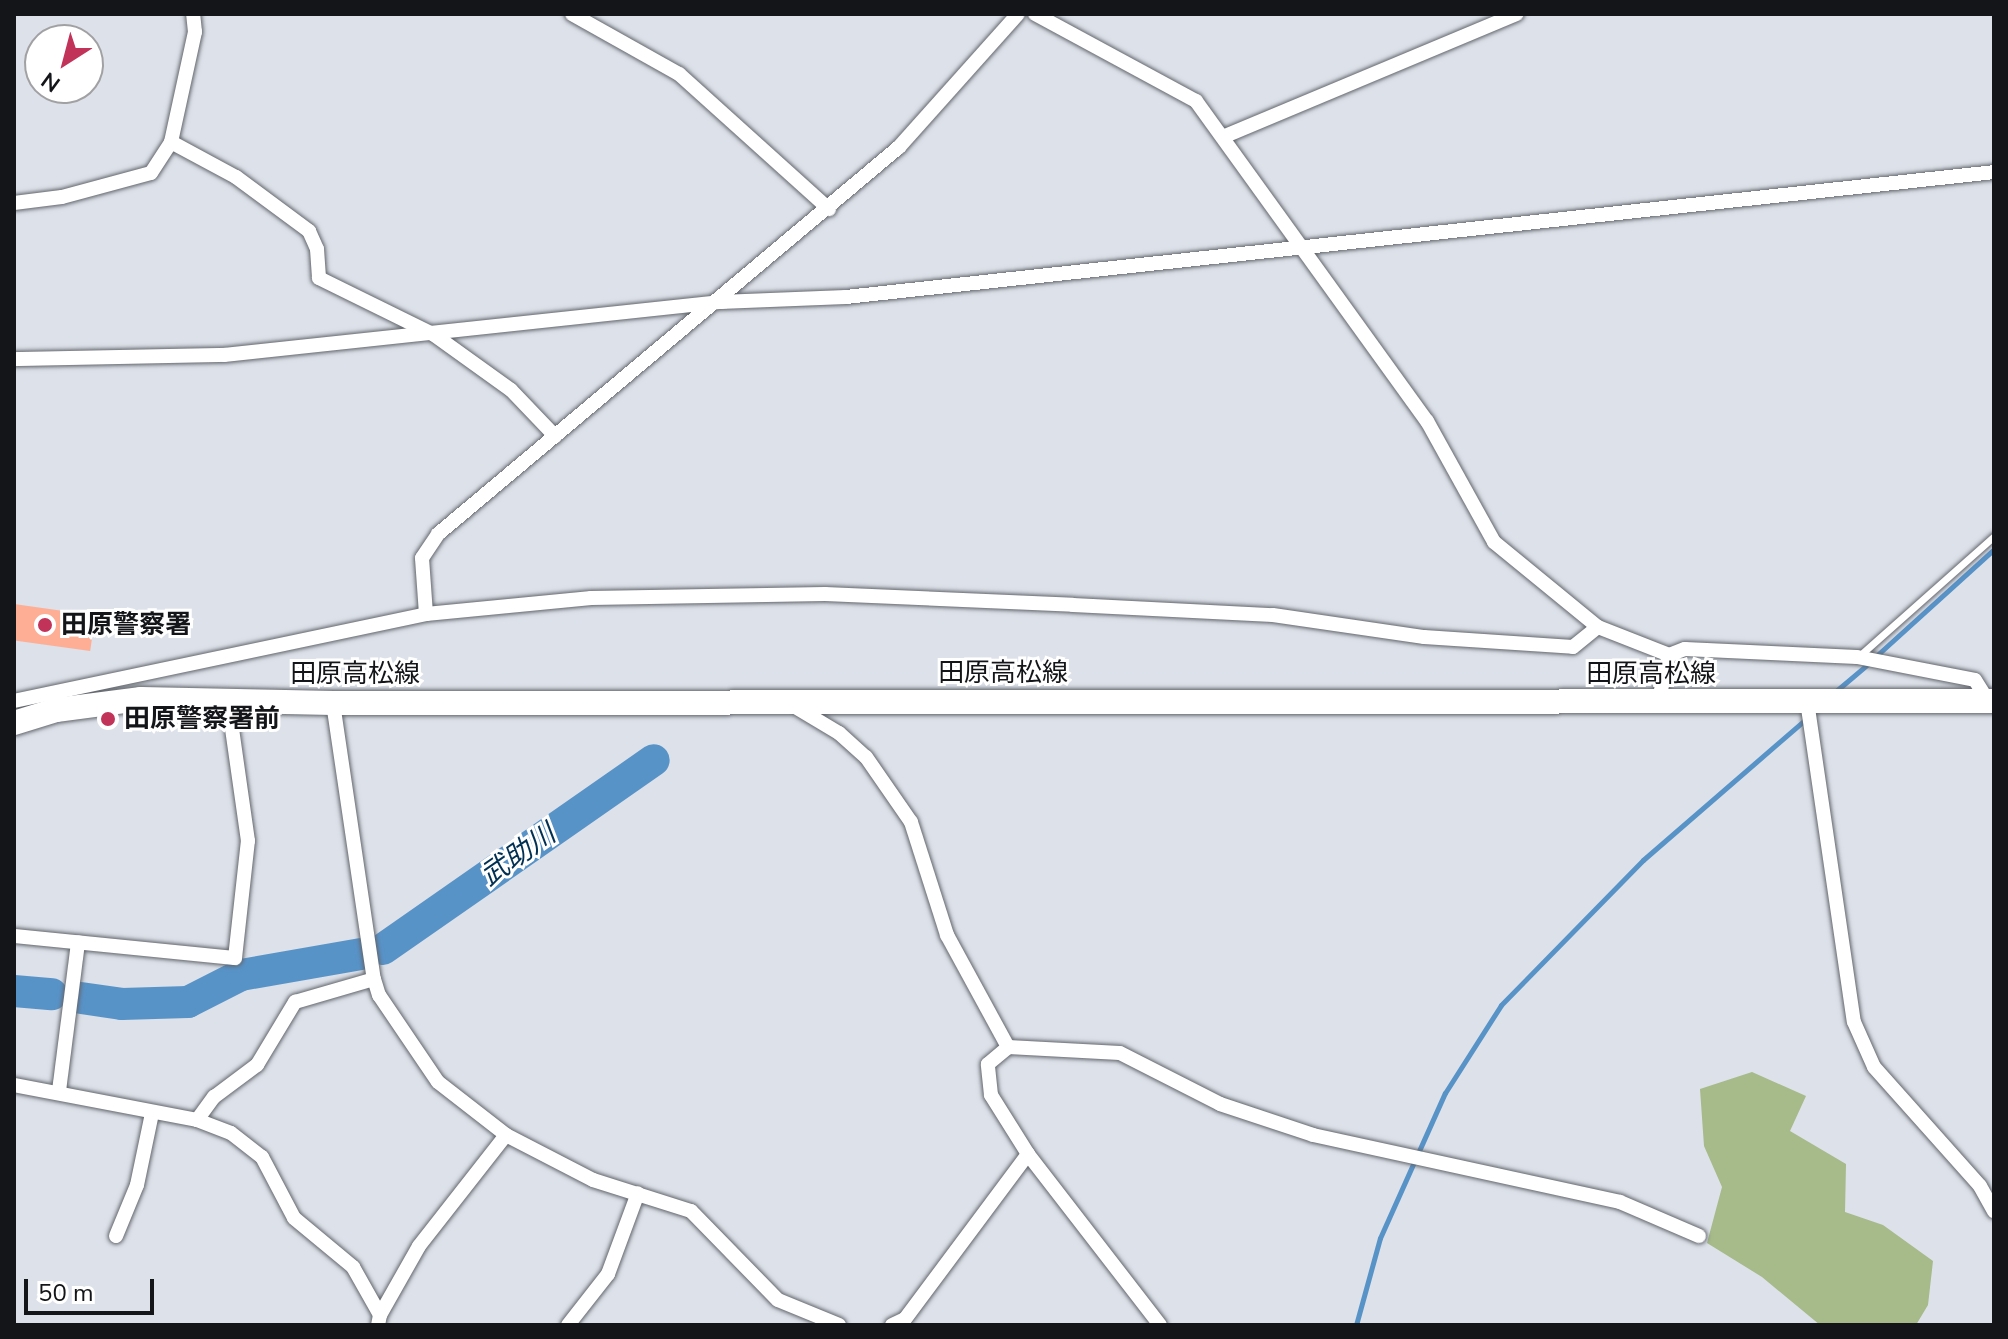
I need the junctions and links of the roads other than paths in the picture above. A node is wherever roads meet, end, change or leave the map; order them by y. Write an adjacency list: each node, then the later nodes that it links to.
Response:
1 (193, 14): 7 (street)
2 (572, 14): 10 (street)
3 (1018, 14): 10 (street)
4 (1035, 14): 6 (street)
5 (1517, 14): 6 (street)
6 (1225, 136): 11 (street)
7 (171, 142): 9 (street); 13 (street)
8 (1994, 172): 11 (street)
9 (14, 203)
10 (829, 209): 12 (street)
11 (1299, 246): 12 (street); 18 (street)
12 (721, 302): 13 (street); 15 (street)
13 (433, 334): 14 (street); 15 (street)
14 (14, 359)
15 (555, 436): 17 (street)
16 (1994, 536): 20 (lane)
17 (426, 614): 18 (street); 26 (street)
18 (1598, 627): 19 (street)
19 (1669, 655): 20 (street); 28 (street)
20 (1857, 657): 25 (street)
21 (783, 700): 27 (main road, 田原高松線); 28 (main road, 田原高松線); 33 (street)
22 (14, 701): 26 (street)
23 (228, 701): 26 (main road, 田原高松線); 27 (main road, 田原高松線); 31 (street)
24 (1807, 701): 25 (main road, 田原高松線); 28 (main road, 田原高松線); 41 (street)
25 (1991, 701)
26 (56, 702): 29 (main road, 田原高松線)
27 (333, 703): 32 (street)
28 (1658, 703)
29 (14, 723)
30 (14, 936): 31 (street)
31 (78, 942): 35 (street)
32 (374, 979): 37 (street); 38 (street)
33 (1008, 1047): 39 (street); 43 (street)
34 (14, 1085): 35 (street)
35 (59, 1091): 36 (street)
36 (152, 1113): 37 (street); 42 (street)
37 (197, 1120): 44 (street)
38 (506, 1135): 40 (street); 44 (street)
39 (1028, 1154): 47 (street); 48 (street)
40 (638, 1193): 45 (street); 46 (street)
41 (1994, 1211)
42 (116, 1236)
43 (1699, 1236)
44 (379, 1320)
45 (568, 1325)
46 (839, 1325)
47 (892, 1325)
48 (1160, 1325)

